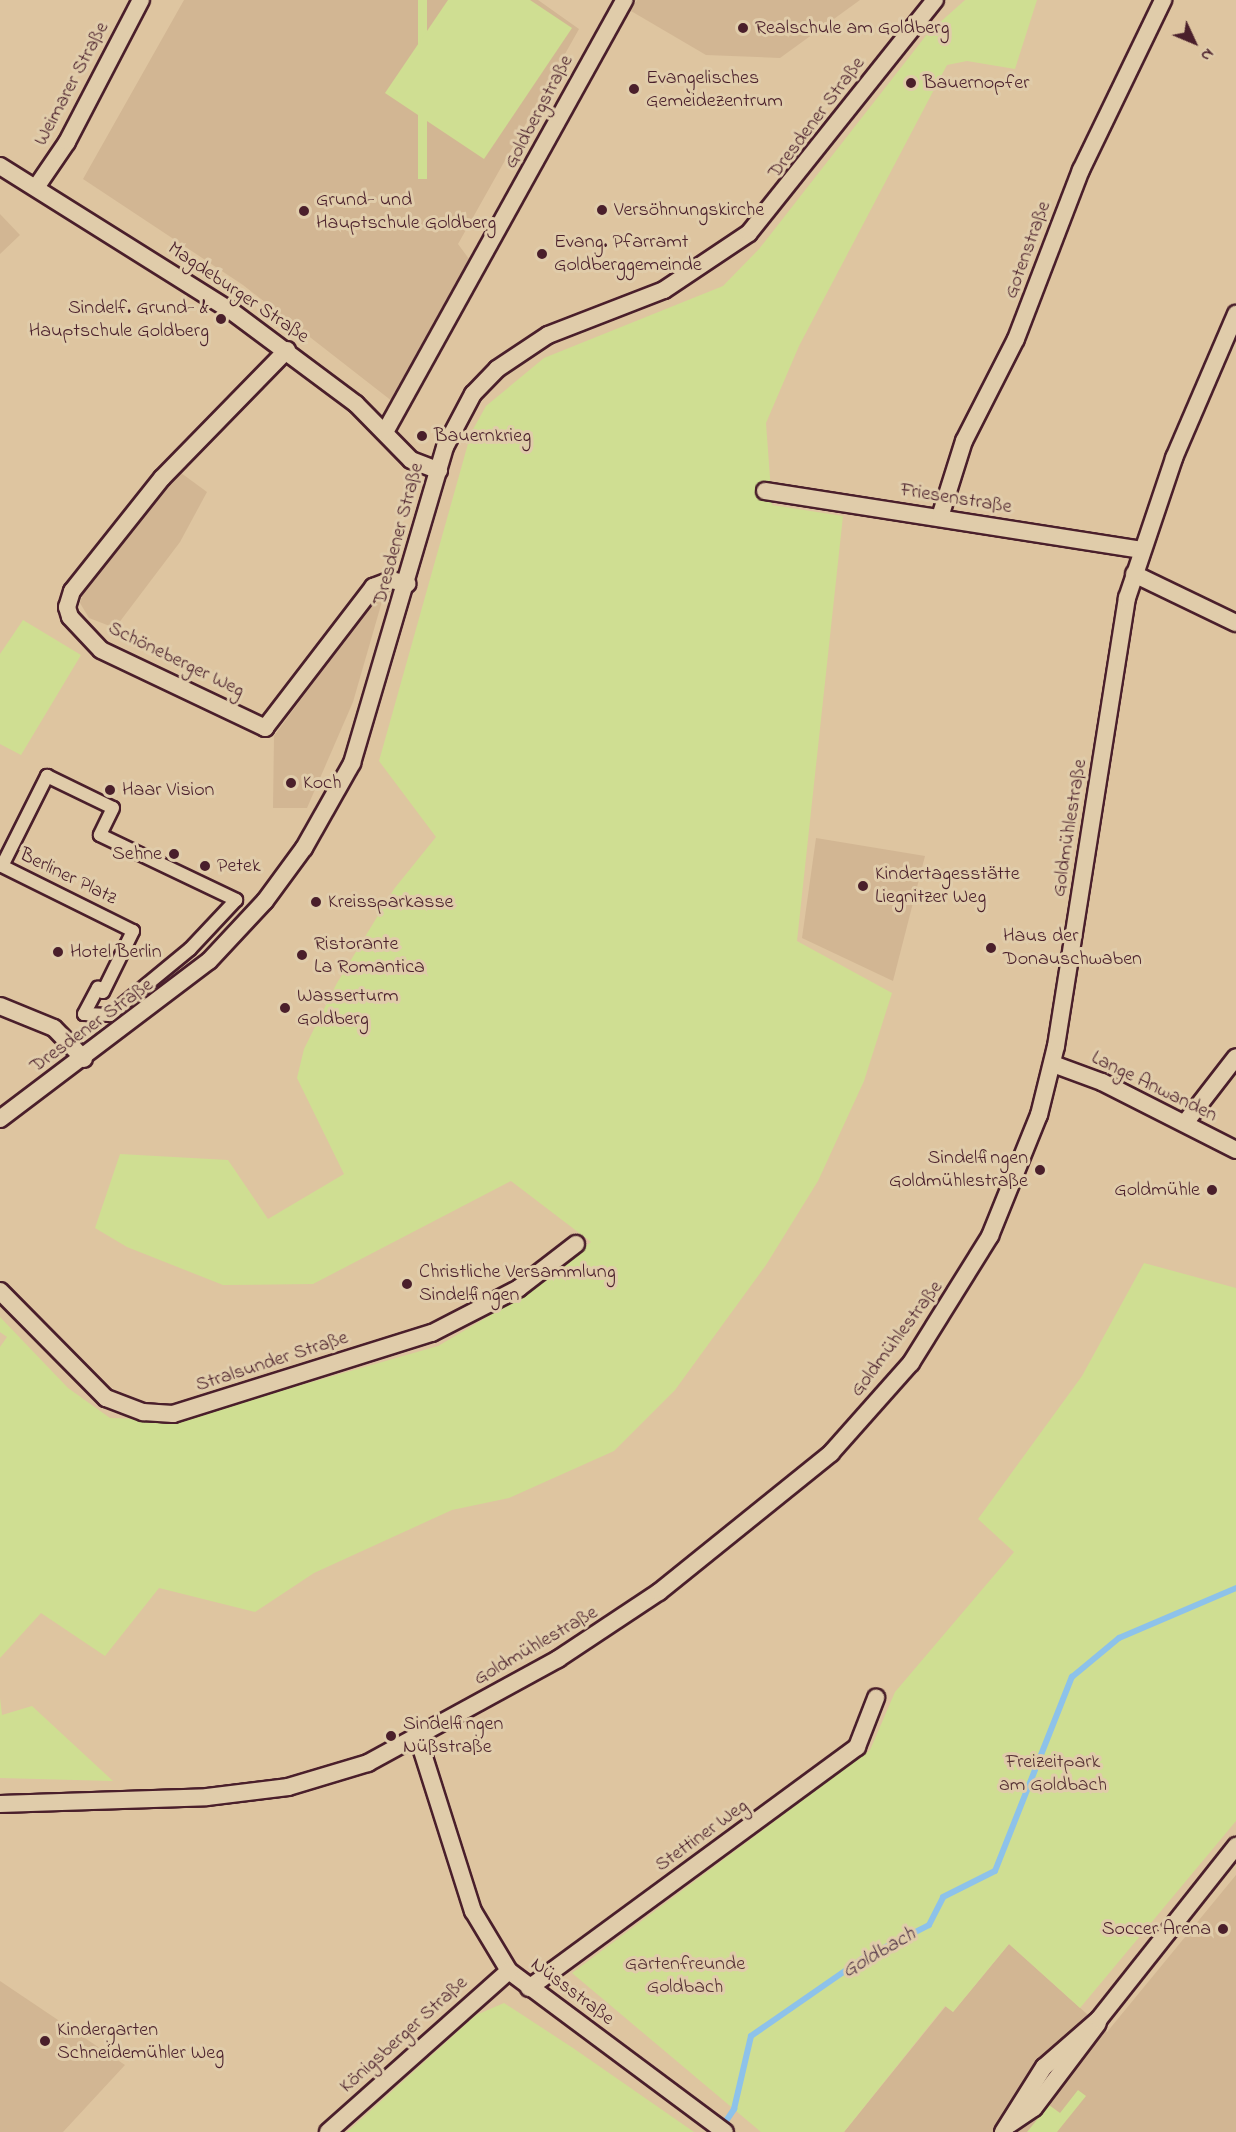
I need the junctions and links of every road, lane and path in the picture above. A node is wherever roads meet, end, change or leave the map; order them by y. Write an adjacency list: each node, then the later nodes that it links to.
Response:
1 (141, 0): 6 (street, Weimarer Straße)
2 (624, 0): 9 (street, Goldbergstraße)
3 (935, 0): 10 (street, Dresdener Straße)
4 (1163, 0): 12 (street, Gotenstraße)
5 (0, 166): 6 (street, Magdeburger Straße)
6 (37, 186): 8 (street, Magdeburger Straße)
7 (1236, 314): 13 (street, Goldmühlestraße)
8 (286, 350): 9 (street, Magdeburger Straße); 15 (street, Schöneberger Weg)
9 (385, 432): 10 (street, Magdeburger Straße)
10 (439, 471): 15 (street, Dresdener Straße)
11 (765, 491): 12 (street, Friesenstraße)
12 (940, 517): 13 (street, Friesenstraße)
13 (1140, 550): 14 (street, Goldmühlestraße)
14 (1134, 574): 16 (street); 21 (street, Goldmühlestraße)
15 (408, 584): 20 (street, Dresdener Straße)
16 (1236, 622)
17 (236, 900): 17 (street, Berliner Platz)
18 (0, 1006): 20 (street)
19 (1236, 1057): 23 (street)
20 (84, 1059): 22 (street, Dresdener Straße)
21 (1053, 1064): 23 (street, Lange Anwanden); 28 (street, Goldmühlestraße)
22 (0, 1119)
23 (1185, 1123): 24 (street, Lange Anwanden)
24 (1236, 1150)
25 (576, 1244): 26 (street, Stralsunder Straße)
26 (1, 1293)
27 (876, 1698): 32 (street, Stettiner Weg)
28 (418, 1738): 29 (street, Goldmühlestraße); 31 (street, Nüssstraße)
29 (0, 1804)
30 (1236, 1846): 33 (street)
31 (509, 1971): 32 (street, Nüssstraße); 34 (street, Königsberger Straße)
32 (529, 1988): 35 (street, Nüssstraße)
33 (1006, 2128)
34 (328, 2132)
35 (725, 2132)

